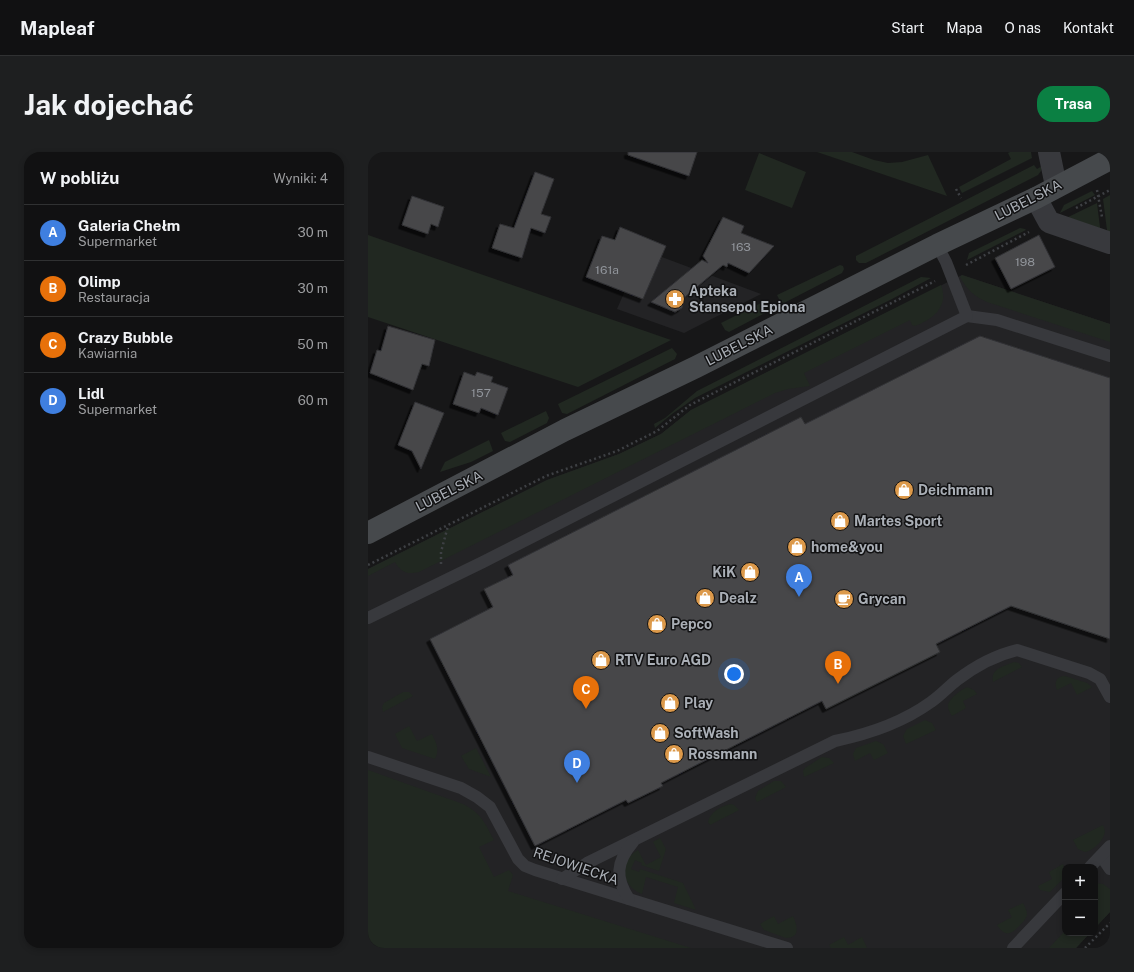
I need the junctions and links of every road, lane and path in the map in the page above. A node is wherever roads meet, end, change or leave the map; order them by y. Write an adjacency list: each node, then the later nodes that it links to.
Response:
1 (1049, 152): 3 (street)
2 (1110, 159): 3 (main road, LUBELSKA)
3 (1056, 186): 7 (main road, LUBELSKA)
4 (956, 189): 6 (path)
5 (1110, 190): 8 (path)
6 (961, 198)
7 (1036, 198): 10 (street); 11 (main road, LUBELSKA)
8 (1073, 209)
9 (1035, 229): 12 (path)
10 (1110, 243)
11 (937, 245): 14 (lane); 17 (main road, LUBELSKA)
12 (960, 267)
13 (938, 280): 16 (path)
14 (967, 316): 15 (lane); 19 (lane)
15 (1110, 356)
16 (448, 526): 18 (path); 19 (path)
17 (368, 533)
18 (368, 565)
19 (443, 582): 20 (lane)
20 (368, 618)
21 (1110, 697): 23 (lane)
22 (368, 757): 28 (lane, REJOWIECKA)
23 (634, 840): 28 (lane); 30 (lane)
24 (1110, 846): 25 (lane)
25 (1105, 859): 26 (lane); 27 (lane)
26 (1096, 864)
27 (1110, 869)
28 (562, 879): 30 (lane, REJOWIECKA)
29 (1062, 896): 33 (lane)
30 (629, 899): 32 (lane, REJOWIECKA)
31 (1110, 922): 34 (path)
32 (787, 948)
33 (1013, 948)
34 (1085, 948)

